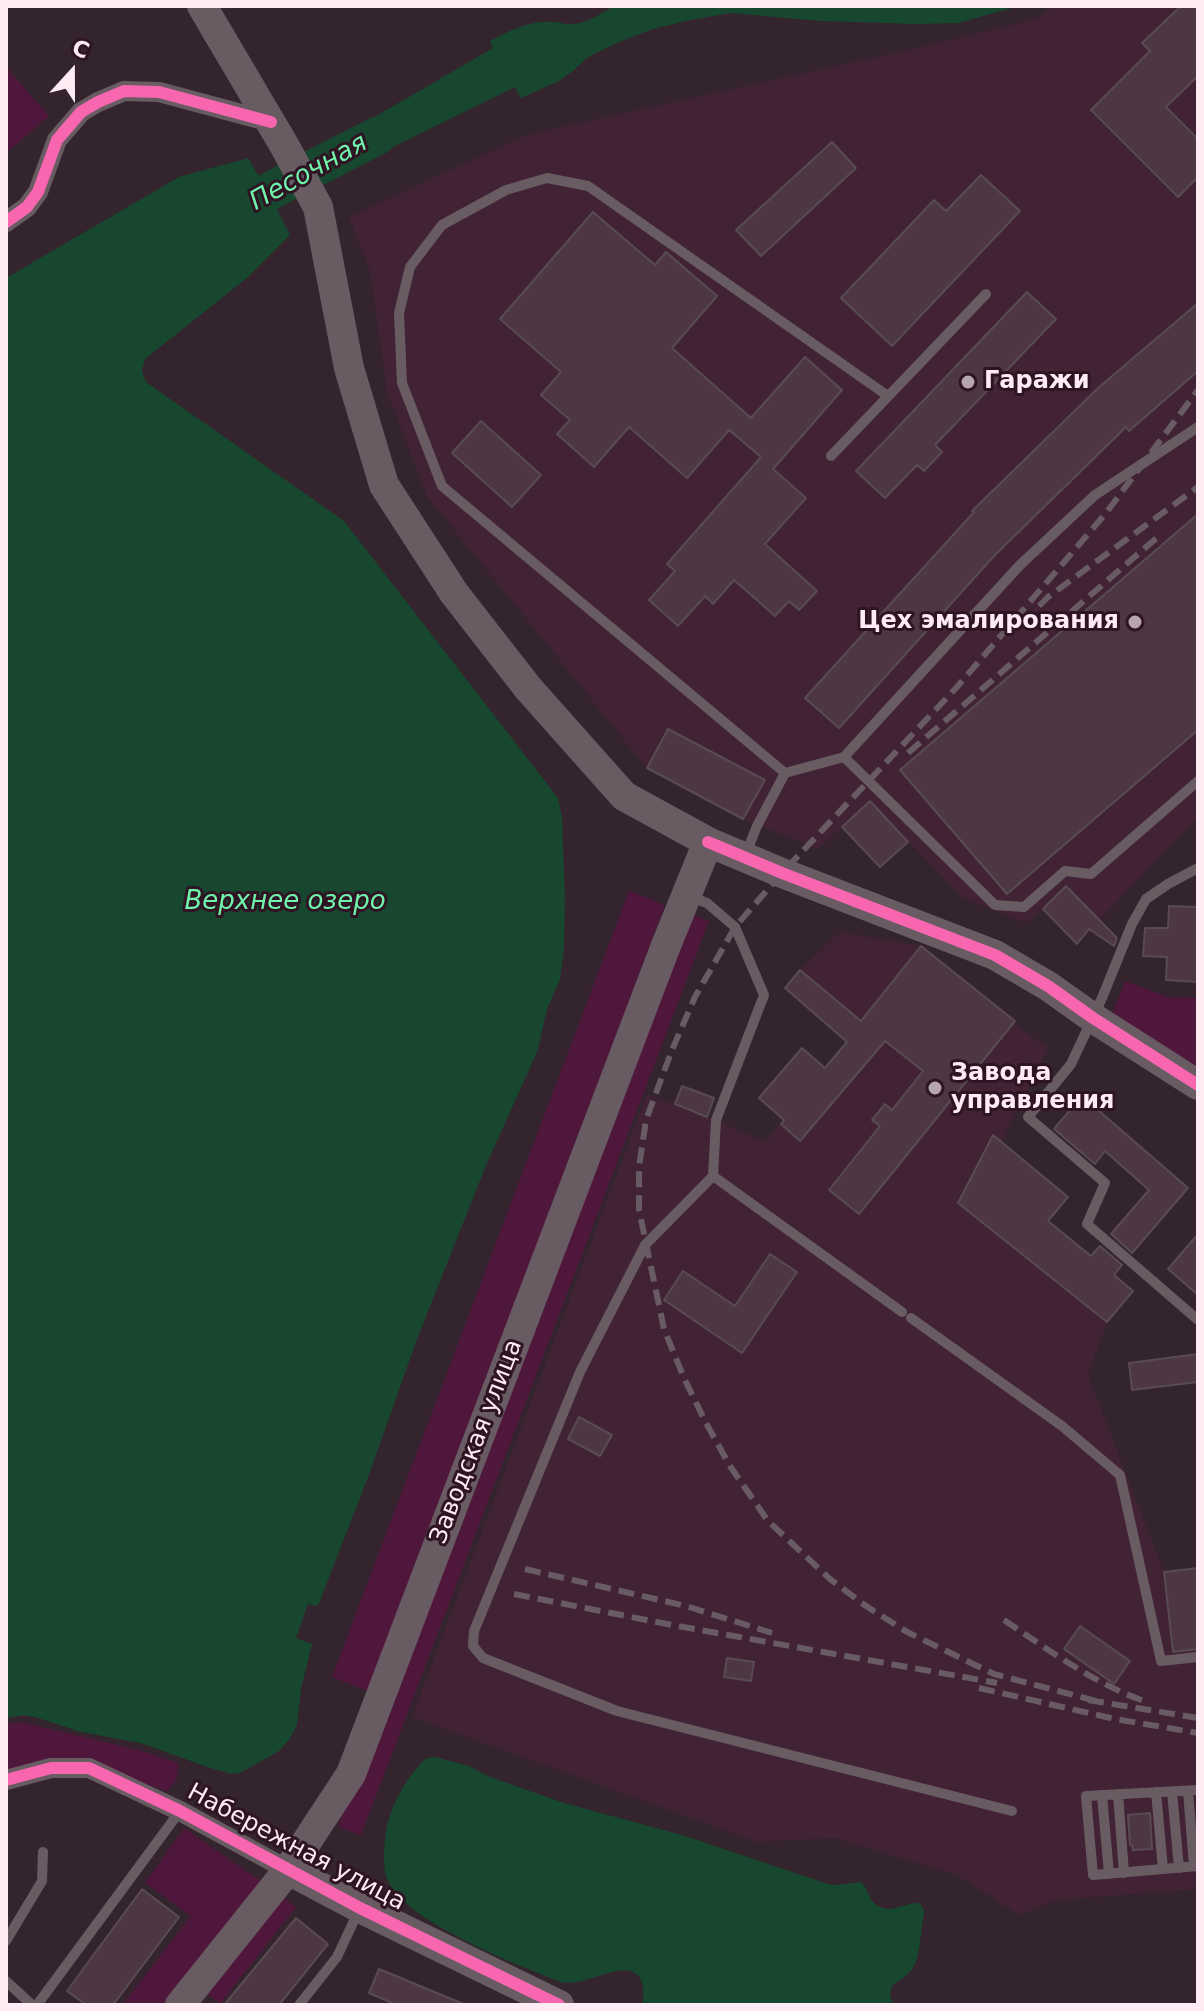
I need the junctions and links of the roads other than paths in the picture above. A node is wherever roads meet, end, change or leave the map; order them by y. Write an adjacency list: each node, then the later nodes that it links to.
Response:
1 (202, 6): 2 (main road)
2 (278, 134): 3 (street); 11 (main road)
3 (6, 222)
4 (986, 294): 5 (lane)
5 (888, 396): 7 (lane); 9 (lane)
6 (1198, 427): 8 (lane)
7 (831, 456)
8 (844, 757): 9 (lane); 10 (lane)
9 (785, 773): 12 (lane)
10 (1198, 781)
11 (708, 842): 12 (main road); 14 (main road, Заводская улица)
12 (744, 857): 15 (main road)
13 (1198, 868): 15 (lane)
14 (686, 895): 17 (lane); 32 (main road, Заводская улица)
15 (1093, 1018): 16 (main road); 18 (lane)
16 (1198, 1085)
17 (713, 1176): 19 (lane); 27 (lane)
18 (1198, 1320)
19 (1198, 1657)
20 (6, 1780): 26 (street, Набережная улица)
21 (1193, 1790): 23 (lane); 29 (lane)
22 (1156, 1792): 23 (lane); 24 (lane); 31 (lane)
23 (1172, 1792): 30 (lane)
24 (1118, 1794): 25 (lane); 33 (lane)
25 (1102, 1795): 34 (lane); 34 (lane)
26 (180, 1811): 32 (street, Набережная улица); 38 (lane)
27 (1012, 1811)
28 (43, 1852): 36 (lane)
29 (1196, 1866): 30 (lane)
30 (1179, 1868): 31 (lane)
31 (1163, 1869): 33 (lane)
32 (288, 1870): 35 (main road, Набережная улица); 39 (main road, Заводская улица)
33 (1124, 1873): 34 (lane)
34 (1109, 1874)
35 (360, 1908): 40 (lane); 41 (main road, Набережная улица)
36 (6, 1941)
37 (6, 1981): 38 (lane)
38 (34, 2005)
39 (180, 2005)
40 (299, 2005)
41 (559, 2005)

